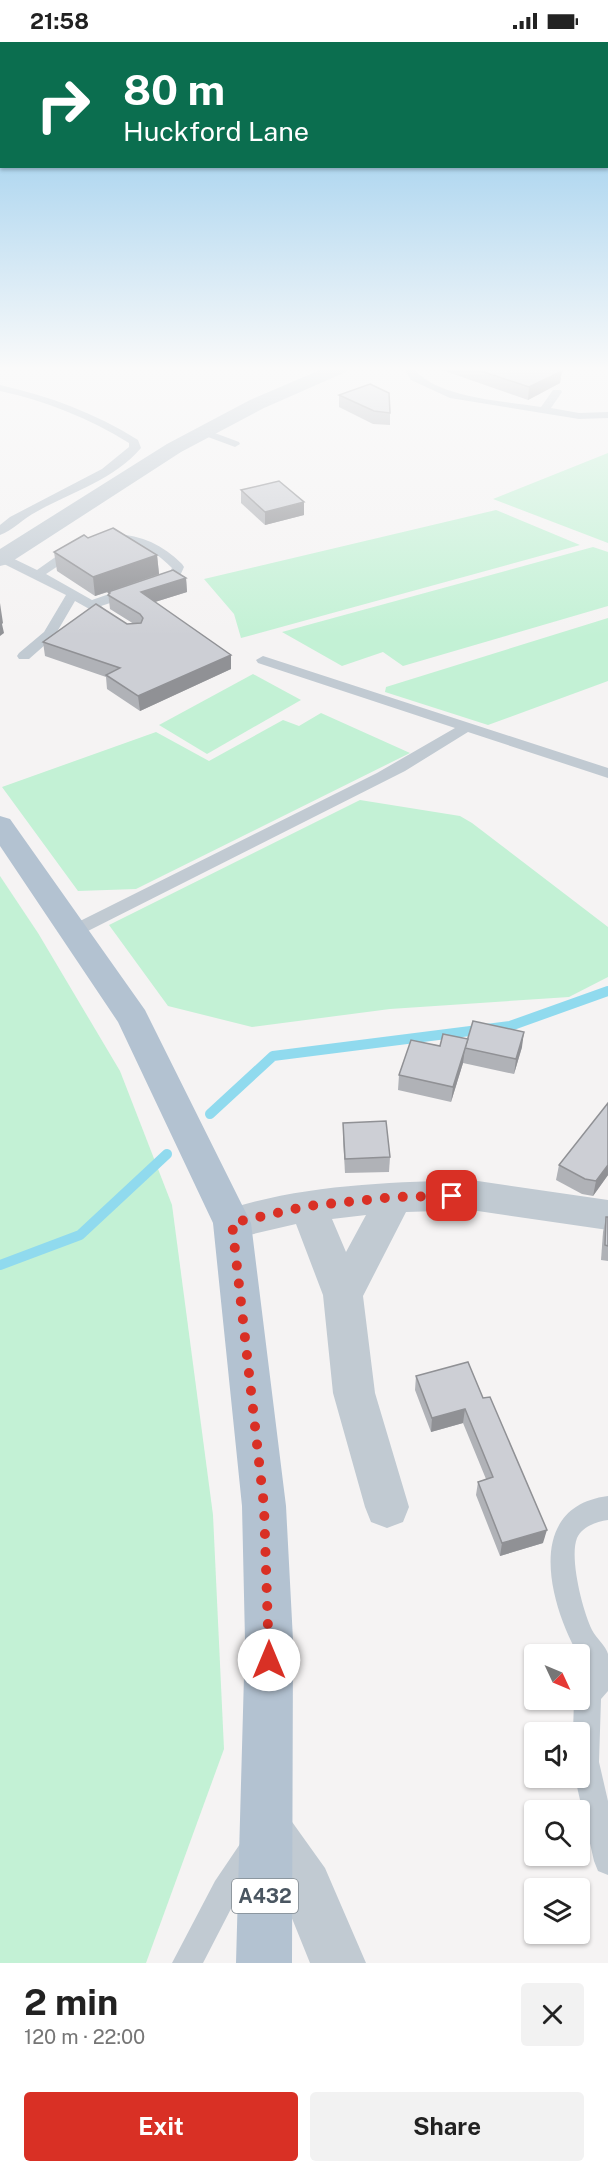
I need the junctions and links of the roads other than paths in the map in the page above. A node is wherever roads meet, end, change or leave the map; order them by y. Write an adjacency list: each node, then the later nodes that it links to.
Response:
1 (125, 457): 3 (lane)
2 (160, 457): 4 (street)
3 (0, 531)
4 (4, 553): 5 (lane)
5 (37, 575): 6 (lane); 7 (lane)
6 (73, 594): 7 (lane); 9 (lane)
7 (91, 606): 8 (lane)
8 (108, 615)
9 (24, 656)
10 (263, 660): 11 (lane)
11 (466, 727): 12 (lane); 14 (lane)
12 (608, 772)
13 (0, 825): 14 (main road, A432)
14 (74, 931): 18 (main road, A432)
15 (395, 1197): 16 (street); 17 (street); 19 (street)
16 (308, 1206): 18 (street); 19 (street)
17 (608, 1215)
18 (232, 1223): 23 (main road, A432)
19 (343, 1295): 20 (street)
20 (387, 1507)
21 (608, 1508): 22 (lane)
22 (606, 1671): 24 (lane)
23 (267, 1829): 25 (lane); 26 (main road, A432); 27 (street)
24 (608, 1861)
25 (187, 1963)
26 (264, 1963)
27 (338, 1963)

